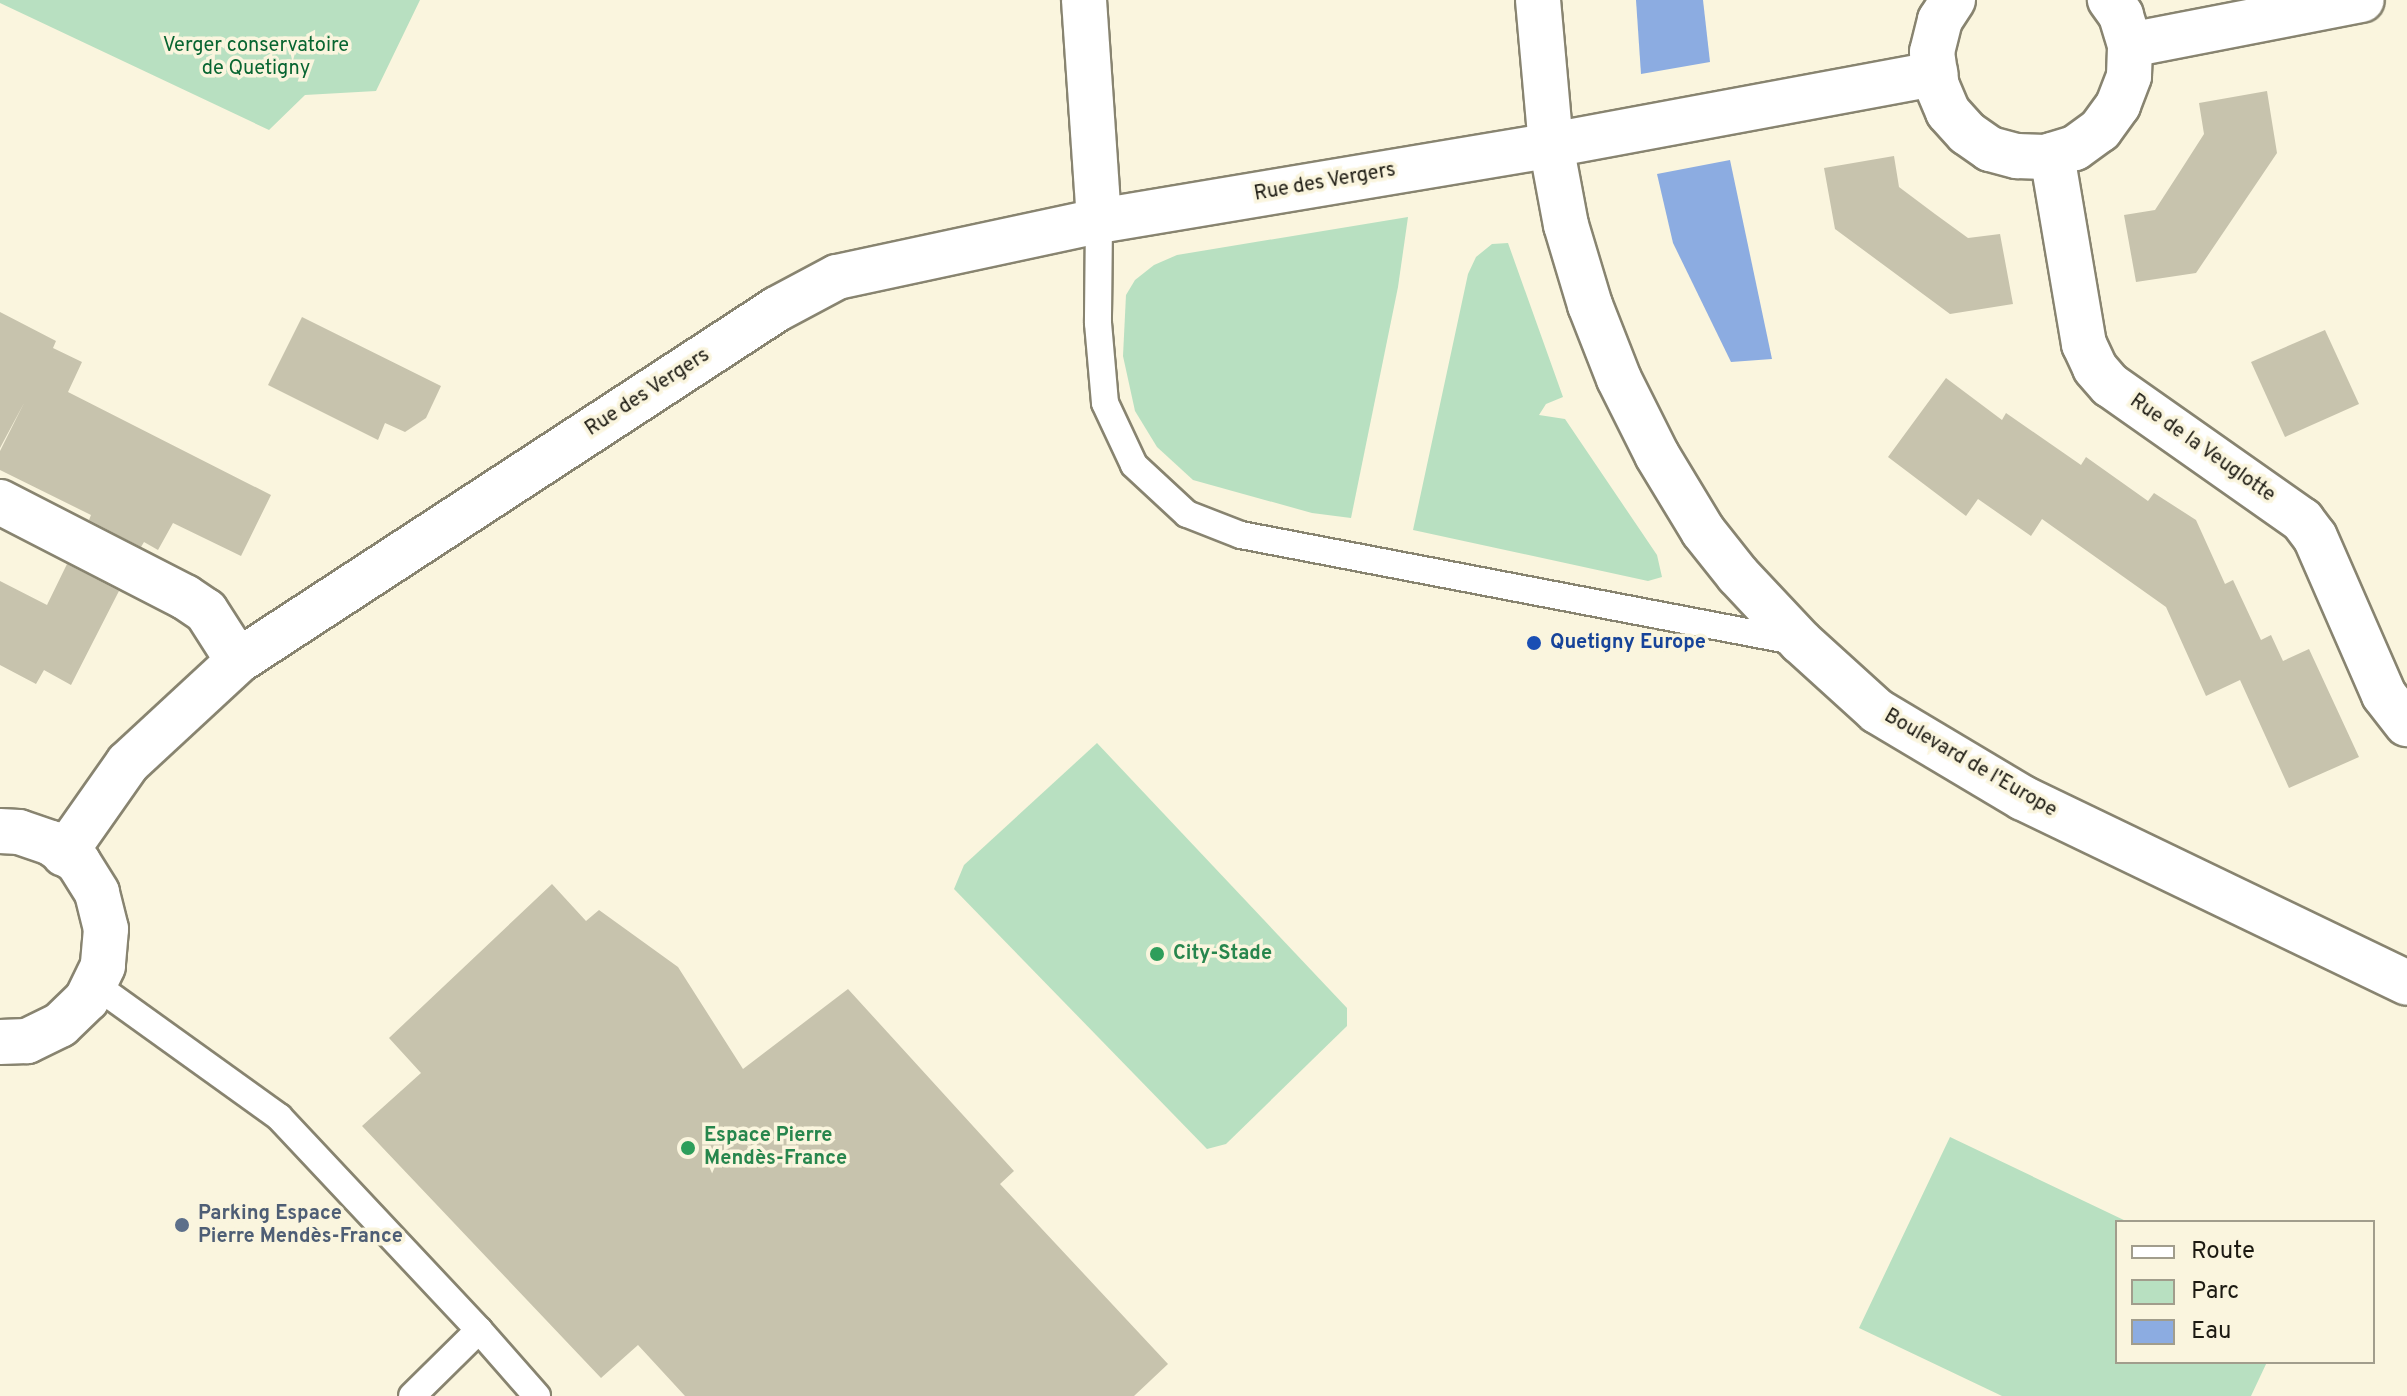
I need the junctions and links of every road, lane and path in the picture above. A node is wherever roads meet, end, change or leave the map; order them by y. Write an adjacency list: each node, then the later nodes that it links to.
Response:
1 (1084, 0): 10 (street)
2 (1538, 0): 8 (street, Boulevard de l'Europe)
3 (1953, 0): 7 (street)
4 (2110, 0): 6 (street)
5 (2362, 0): 6 (street)
6 (2130, 45): 9 (street)
7 (1935, 74): 8 (street, Rue des Vergers); 9 (street)
8 (1551, 145): 10 (street, Rue des Vergers); 12 (street, Boulevard de l'Europe)
9 (2052, 155): 14 (street, Rue de la Veuglotte)
10 (1099, 221): 12 (lane); 13 (street, Rue des Vergers)
11 (0, 502): 13 (street)
12 (1801, 642): 17 (street, Boulevard de l'Europe)
13 (238, 661): 16 (street, Rue des Vergers)
14 (2407, 724)
15 (0, 831): 16 (street)
16 (64, 854): 18 (street)
17 (2407, 983)
18 (94, 984): 19 (street); 20 (lane)
19 (0, 1042)
20 (479, 1330): 21 (lane); 22 (lane)
21 (412, 1396)
22 (537, 1396)

